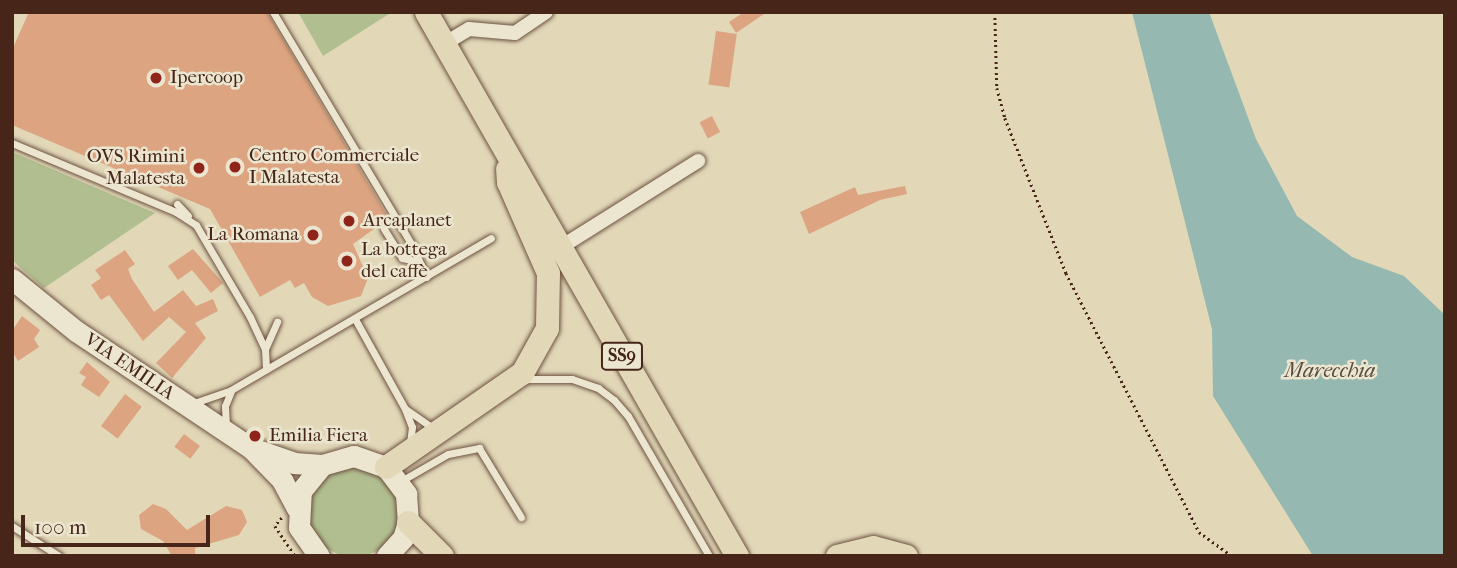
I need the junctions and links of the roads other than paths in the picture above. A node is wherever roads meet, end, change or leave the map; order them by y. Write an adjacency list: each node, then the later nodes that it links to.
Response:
1 (273, 12): 13 (lane)
2 (546, 12): 4 (street)
3 (426, 16): 4 (main road, SS9)
4 (444, 44): 6 (main road, SS9)
5 (12, 143): 9 (lane)
6 (505, 148): 12 (main road, SS9); 20 (main road)
7 (698, 161): 12 (street)
8 (177, 204): 9 (lane)
9 (196, 225): 18 (lane)
10 (384, 229): 13 (lane)
11 (491, 238): 14 (lane)
12 (561, 247): 28 (main road, SS9)
13 (416, 261): 14 (lane)
14 (426, 277): 16 (lane)
15 (12, 279): 22 (main road, VIA EMILIA)
16 (355, 319): 19 (lane); 23 (lane)
17 (277, 322): 18 (lane)
18 (265, 349): 19 (lane)
19 (266, 369): 21 (lane)
20 (512, 380): 24 (main road); 39 (lane)
21 (231, 390): 22 (lane); 25 (lane)
22 (183, 404): 25 (main road, VIA EMILIA)
23 (405, 408): 24 (lane); 27 (lane)
24 (442, 430): 27 (main road)
25 (227, 432): 26 (main road, VIA EMILIA)
26 (251, 448): 29 (main road, VIA EMILIA); 31 (main road, VIA EMILIA)
27 (409, 452): 30 (main road)
28 (684, 464): 40 (main road, SS9); 41 (main road)
29 (322, 465): 30 (main road); 31 (main road)
30 (393, 474): 32 (lane); 33 (main road)
31 (297, 508): 35 (main road, VIA EMILIA)
32 (521, 517)
33 (408, 522): 37 (main road); 38 (main road)
34 (12, 526): 36 (lane)
35 (312, 552)
36 (59, 556)
37 (387, 556)
38 (442, 556)
39 (709, 556)
40 (737, 556)
41 (754, 556)
42 (837, 556): 43 (main road)
43 (906, 556)

